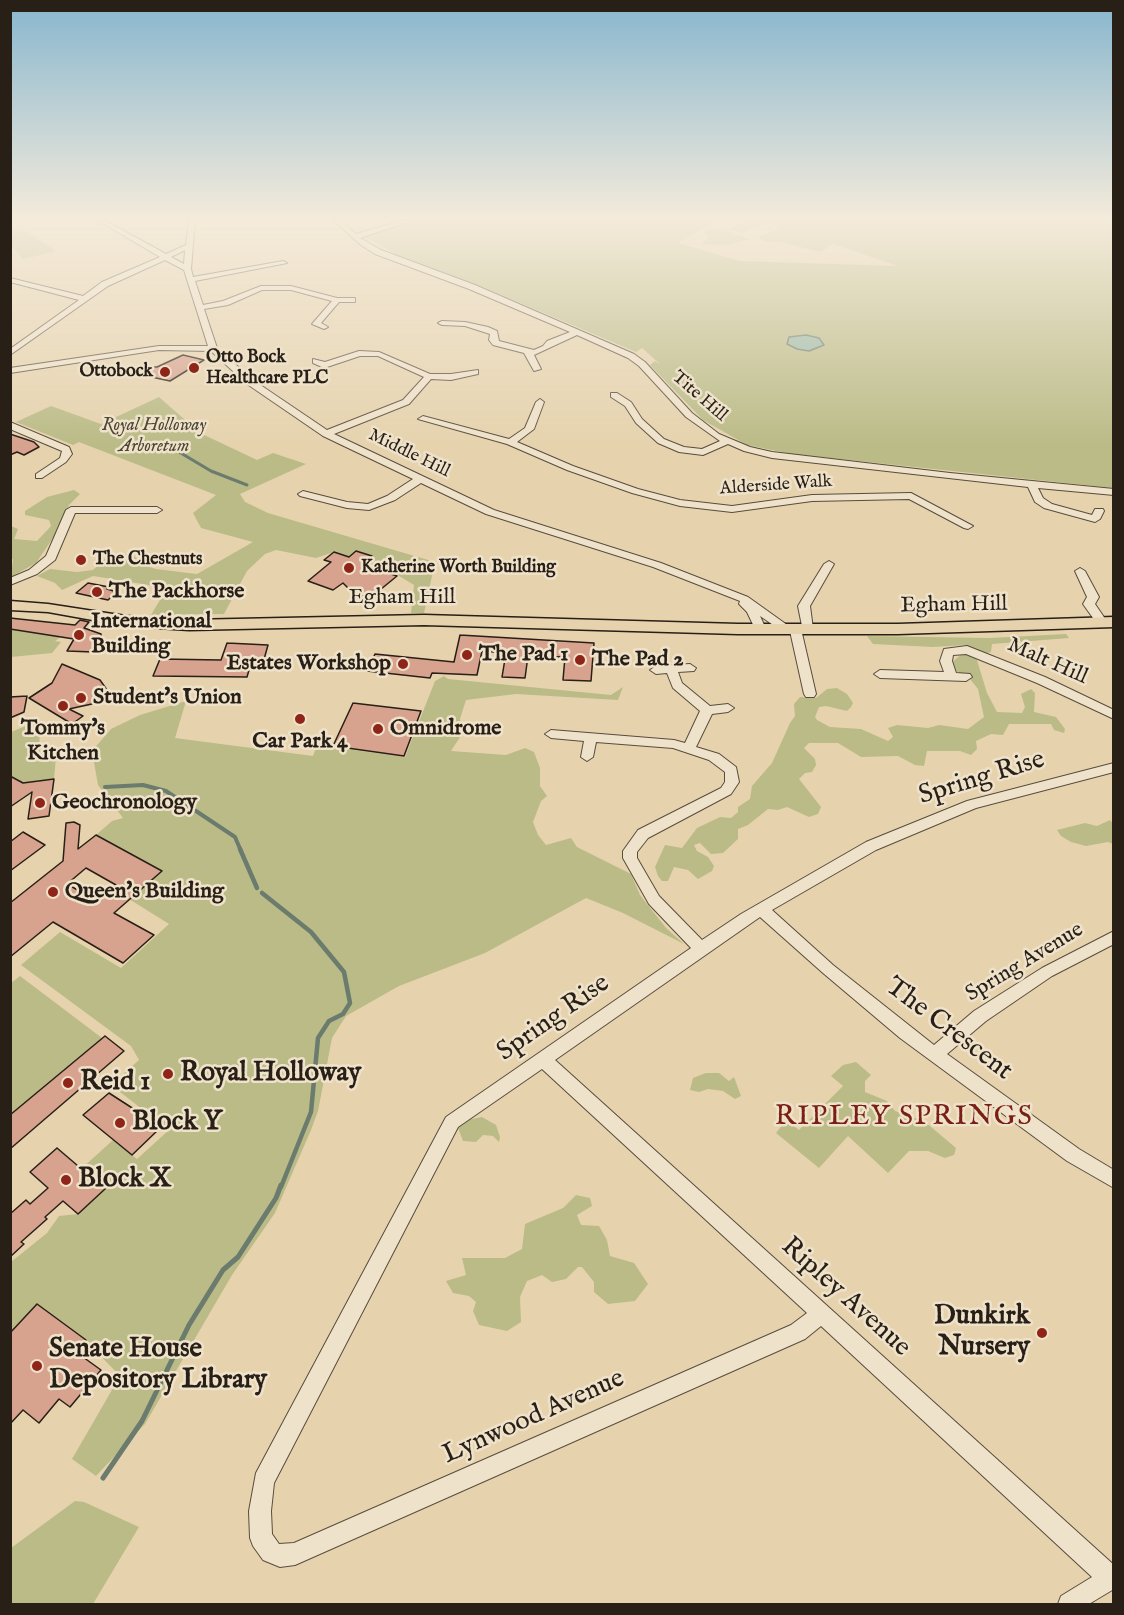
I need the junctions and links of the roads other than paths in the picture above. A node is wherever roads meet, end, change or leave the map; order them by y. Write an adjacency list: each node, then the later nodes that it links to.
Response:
1 (70, 295): 7 (street)
2 (89, 295): 7 (street)
3 (195, 295): 10 (street, Middle Hill)
4 (241, 295): 10 (street)
5 (319, 295): 8 (street)
6 (491, 295): 13 (street, Tite Hill)
7 (84, 299): 16 (street)
8 (337, 300): 9 (street); 12 (street)
9 (352, 300)
10 (199, 308): 14 (street, Middle Hill)
11 (442, 323): 15 (street)
12 (316, 325)
13 (576, 333): 15 (street); 27 (street, Tite Hill)
14 (213, 349): 19 (street); 26 (street, Middle Hill)
15 (528, 352): 18 (street)
16 (10, 353)
17 (316, 361): 21 (street)
18 (537, 369)
19 (10, 371)
20 (475, 372): 21 (street)
21 (429, 376): 26 (street)
22 (614, 395): 27 (street)
23 (540, 402): 28 (street)
24 (423, 420): 28 (street, Alderside Walk)
25 (10, 425): 30 (street)
26 (326, 434): 31 (street, Middle Hill)
27 (727, 441): 29 (street, Tite Hill)
28 (510, 442): 35 (street, Alderside Walk)
29 (913, 471): 32 (street, Tite Hill); 35 (street)
30 (39, 476)
31 (420, 479): 34 (street); 42 (street, Middle Hill)
32 (1032, 485): 33 (street, Tite Hill); 37 (street)
33 (1113, 492)
34 (303, 494)
35 (911, 496): 38 (street)
36 (158, 510): 41 (street)
37 (1099, 517)
38 (968, 526)
39 (829, 564): 46 (street)
40 (1080, 571): 44 (street)
41 (10, 582)
42 (736, 597): 45 (street, Middle Hill); 46 (street, Middle Hill)
43 (10, 605): 45 (main road, Egham Hill)
44 (1108, 622): 46 (main road, Egham Hill)
45 (760, 629): 46 (main road, Egham Hill)
46 (796, 629): 53 (street)
47 (690, 668): 48 (street)
48 (671, 669): 49 (street); 55 (street)
49 (656, 670)
50 (880, 674): 51 (street)
51 (951, 676): 52 (street); 56 (street, Malt Hill)
52 (966, 677)
53 (810, 694)
54 (728, 708): 55 (street)
55 (707, 710): 59 (street)
56 (1113, 716)
57 (551, 734): 58 (street)
58 (591, 737): 59 (street); 60 (street)
59 (689, 748): 64 (street)
60 (587, 757)
61 (1113, 767): 62 (street, Spring Rise)
62 (761, 909): 64 (street, Spring Rise); 65 (street, The Crescent)
63 (1113, 937): 65 (street, Spring Avenue)
64 (701, 949): 66 (street, Spring Rise)
65 (934, 1054): 67 (street, The Crescent)
66 (543, 1059): 68 (street, Ripley Avenue); 69 (street, Spring Rise)
67 (1113, 1179)
68 (820, 1312): 69 (street, Lynwood Avenue); 70 (street, Ripley Avenue)
69 (266, 1546)
70 (1112, 1577): 71 (street)
71 (1069, 1605)

